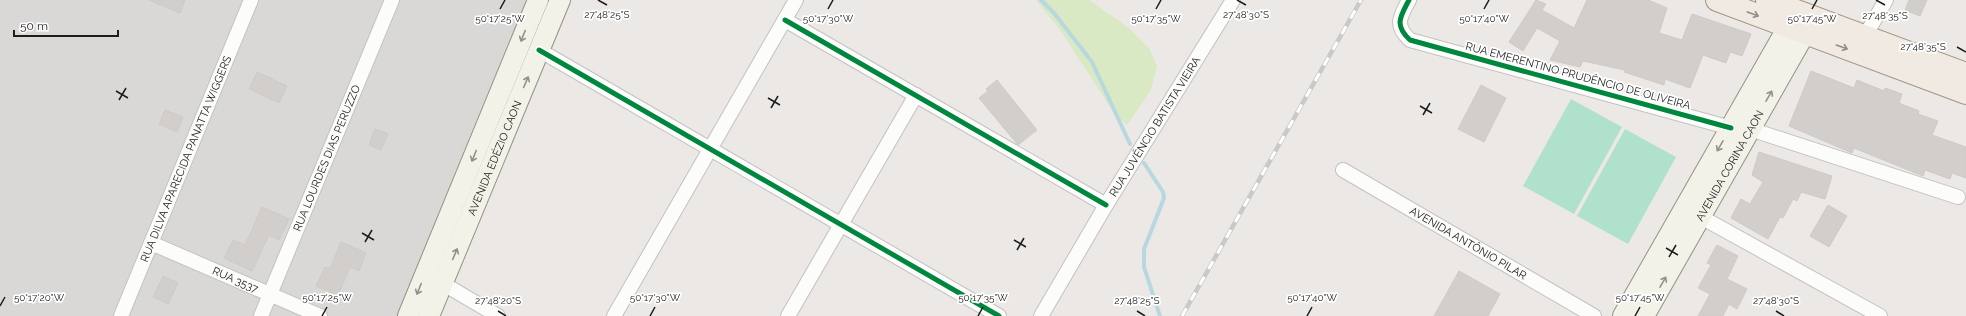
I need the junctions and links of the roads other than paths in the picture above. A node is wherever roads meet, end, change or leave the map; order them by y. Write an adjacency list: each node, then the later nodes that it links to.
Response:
1 (251, 0): 26 (street, RUA DILVA APARECIDA PANATTA WIGGERS)
2 (392, 0): 28 (street, RUA LOURDES DIAS PERUZZO)
3 (538, 0): 32 (main road, AVENIDA EDÉZIO CAON, one-way to 32)
4 (560, 0): 14 (main road, AVENIDA EDÉZIO CAON)
5 (796, 0): 11 (street)
6 (1233, 0): 23 (street, RUA JUVÊNCIO BATISTA VIEIRA)
7 (1409, 0): 18 (street, RUA EMERENTINO PRUDÊNCIO DE OLIVEIRA)
8 (1717, 0): 12 (main road, one-way to 12)
9 (1767, 0): 12 (main road)
10 (1886, 0): 13 (street)
11 (785, 20): 17 (street); 20 (street)
12 (1799, 24): 13 (main road); 16 (main road, one-way to 16); 18 (main road, AVENIDA CORINA CAON); 19 (main road, AVENIDA CORINA CAON, one-way to 12)
13 (1865, 36): 15 (main road)
14 (539, 50): 20 (street); 27 (main road, AVENIDA EDÉZIO CAON, one-way to 14)
15 (1966, 74)
16 (1966, 93)
17 (916, 95): 23 (street); 25 (street)
18 (1731, 128): 40 (main road, AVENIDA CORINA CAON, one-way to 40)
19 (1750, 129): 22 (street); 24 (main road, AVENIDA CORINA CAON)
20 (710, 149): 25 (street); 35 (street)
21 (1343, 170): 39 (street, AVENIDA ANTÔNIO PILAR)
22 (1958, 197)
23 (1106, 205): 38 (street, RUA JUVÊNCIO BATISTA VIEIRA)
24 (1701, 216): 41 (main road, AVENIDA CORINA CAON, one-way to 24); 42 (street)
25 (841, 224): 36 (street); 37 (street)
26 (151, 243): 28 (street, RUA 3537); 29 (street, RUA DILVA APARECIDA PANATTA WIGGERS)
27 (442, 283): 33 (main road, AVENIDA EDÉZIO CAON); 34 (street)
28 (270, 294): 30 (street, RUA LOURDES DIAS PERUZZO); 31 (street, RUA 3537)
29 (121, 316)
30 (261, 316)
31 (320, 316)
32 (408, 316)
33 (429, 316)
34 (498, 316)
35 (614, 316)
36 (788, 316)
37 (999, 316)
38 (1041, 316)
39 (1594, 316)
40 (1623, 316)
41 (1644, 316)
42 (1880, 316)

